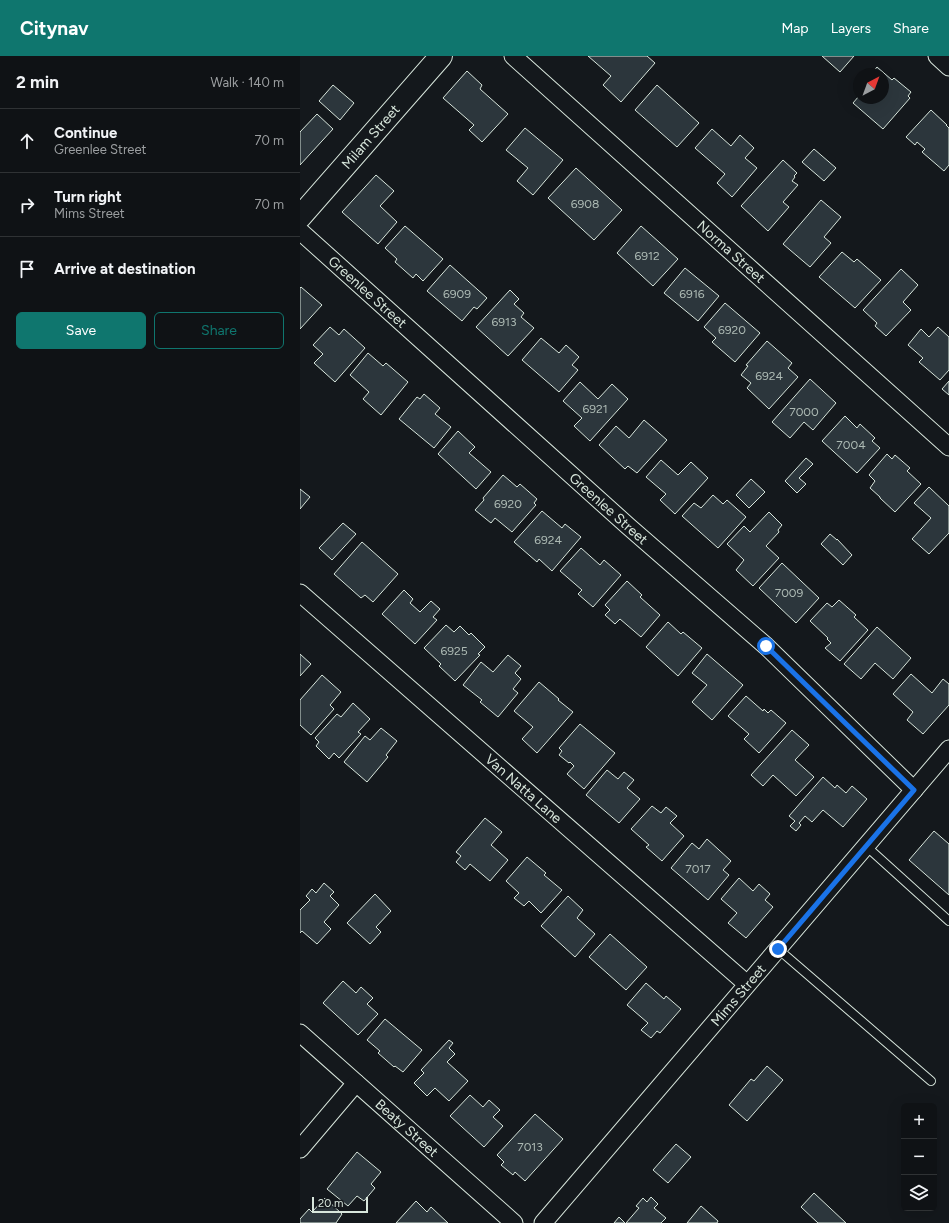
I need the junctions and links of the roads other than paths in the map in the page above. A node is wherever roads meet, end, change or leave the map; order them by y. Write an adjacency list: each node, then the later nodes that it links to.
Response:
1 (441, 56): 5 (street, Milam Street)
2 (513, 56): 7 (street, Norma Street)
3 (937, 56): 4 (street)
4 (949, 67)
5 (300, 217)
6 (300, 231): 10 (street, Greenlee Street)
7 (949, 447)
8 (300, 593): 14 (street, Van Natta Lane)
9 (949, 749): 10 (street, Mims Street)
10 (914, 790): 11 (street, Mims Street)
11 (866, 846): 12 (lane); 13 (street, Mims Street)
12 (949, 921)
13 (778, 949): 14 (street, Mims Street); 16 (lane)
14 (747, 984): 20 (street, Mims Street)
15 (300, 1033): 17 (street, Beaty Street)
16 (931, 1081)
17 (356, 1083): 18 (street); 19 (street, Beaty Street)
18 (300, 1149)
19 (514, 1223)
20 (543, 1223)

